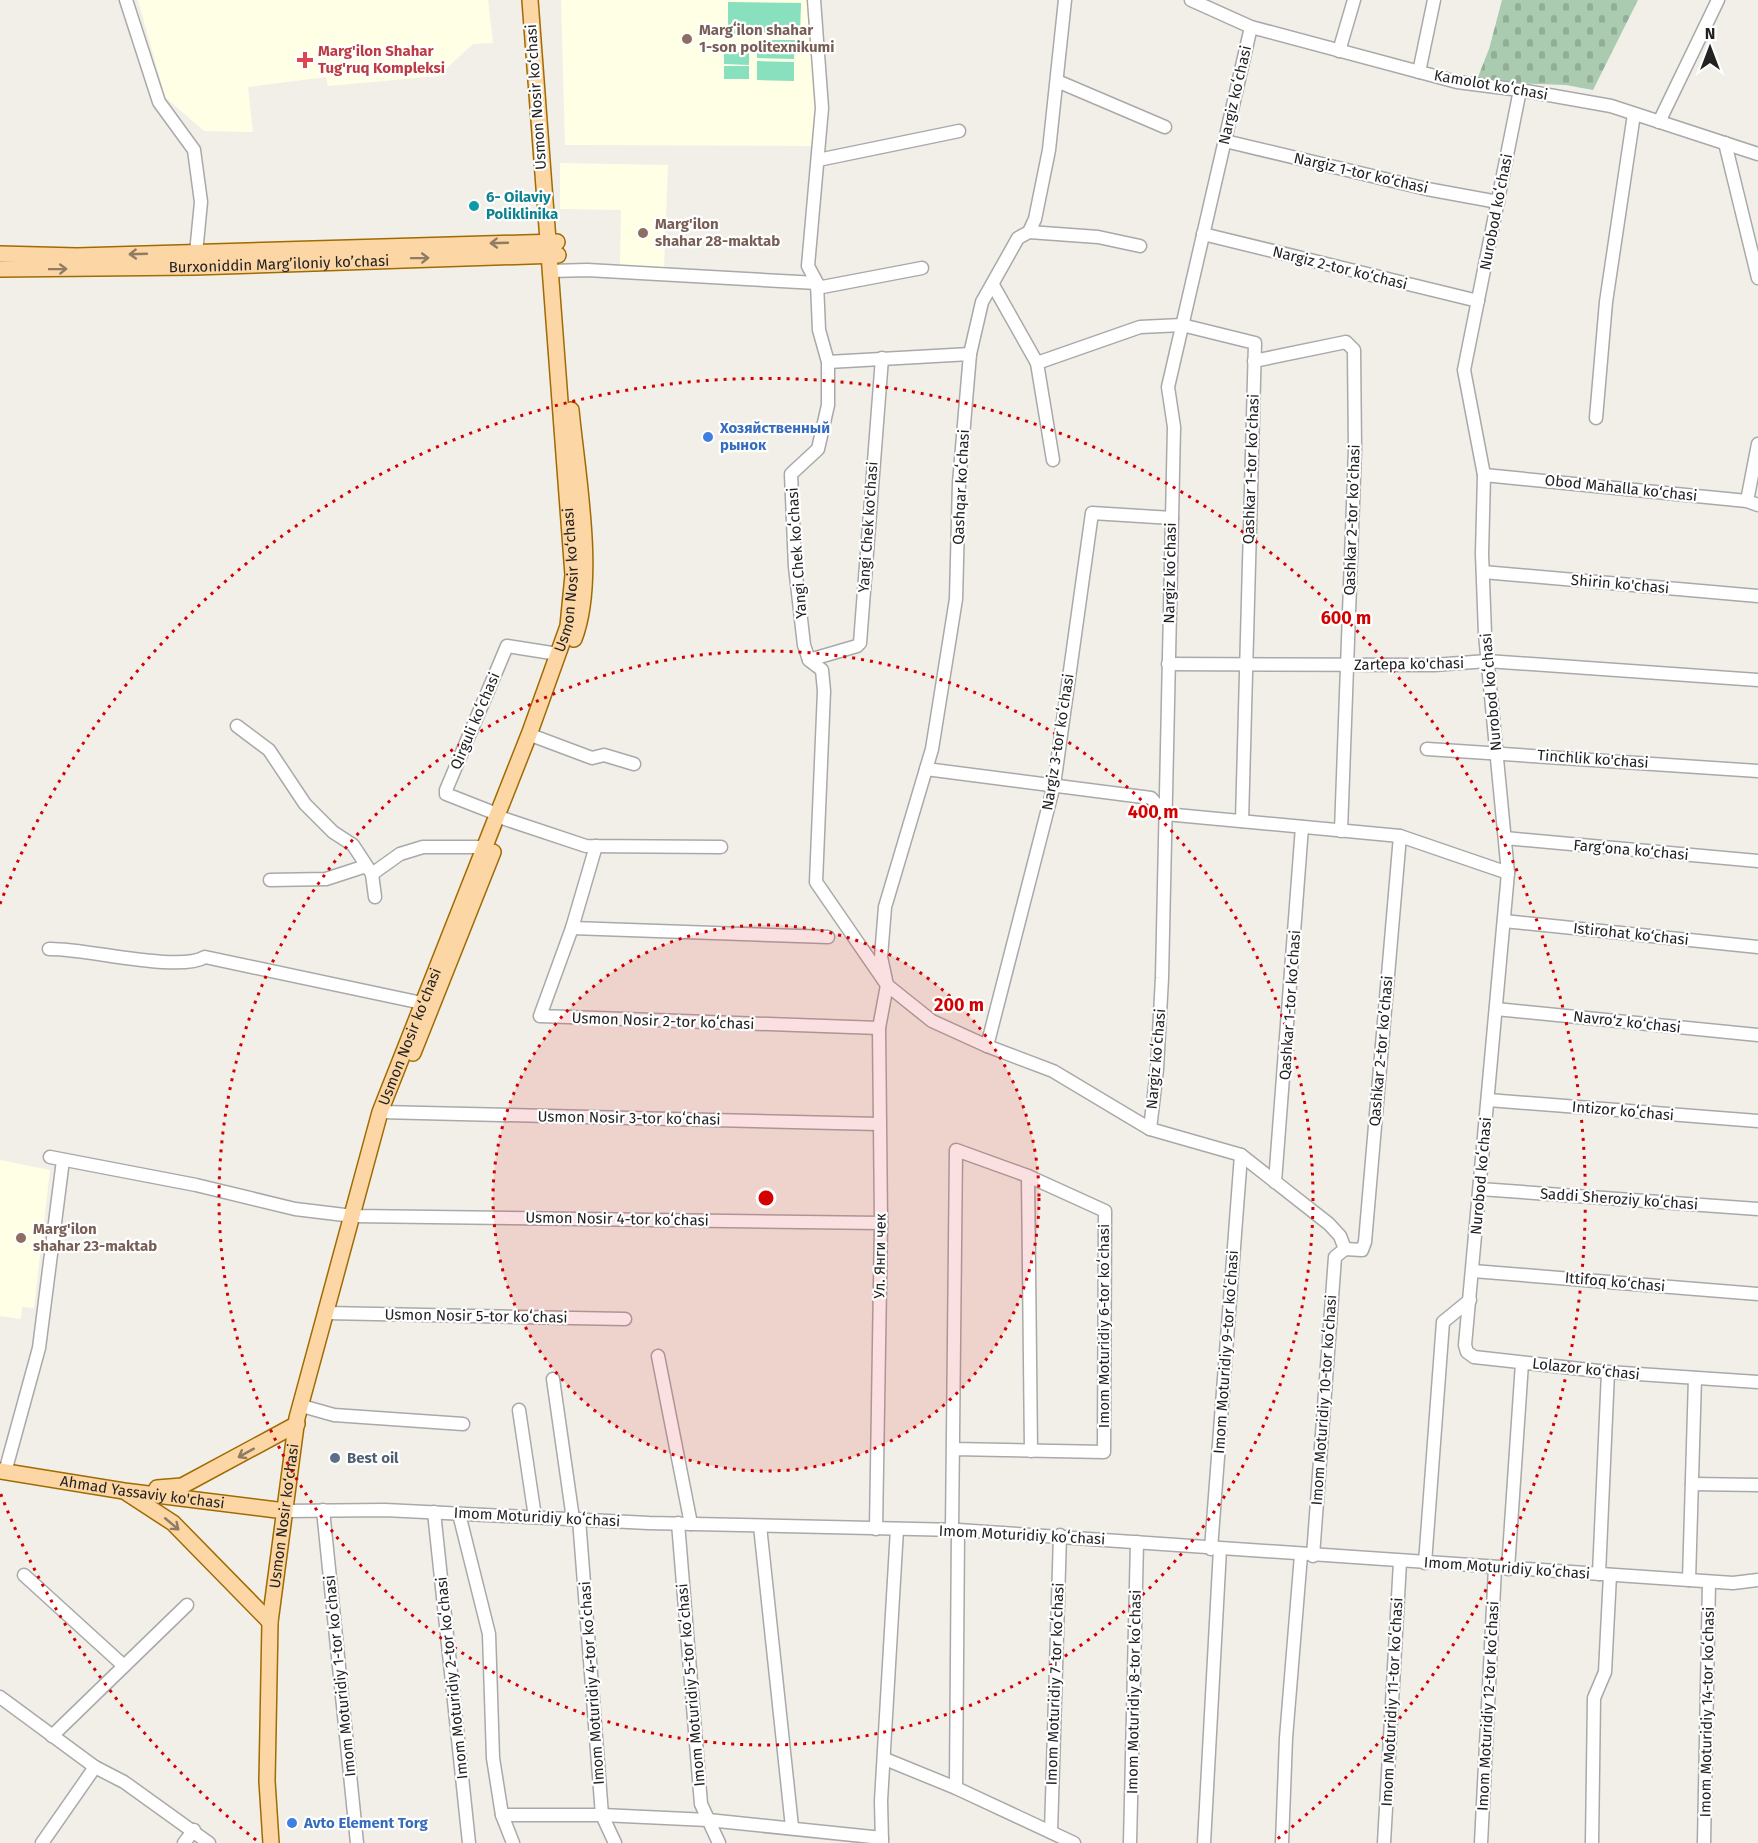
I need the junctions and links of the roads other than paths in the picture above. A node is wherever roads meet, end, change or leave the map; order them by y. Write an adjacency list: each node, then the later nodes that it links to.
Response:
1 (126, 0): 28 (street)
2 (530, 0): 27 (main road, Usmon Nosir ko‘chasi)
3 (814, 0): 21 (street, Yangi Chek koʻchasi)
4 (1065, 0): 12 (street, Qashqar koʻchasi)
5 (1191, 0): 9 (street, Kamolot koʻchasi)
6 (1354, 0): 10 (street)
7 (1434, 0): 11 (street)
8 (1718, 0): 15 (street)
9 (1251, 27): 10 (street, Kamolot koʻchasi); 18 (street, Nargiz koʻchasi)
10 (1339, 51): 11 (street, Kamolot koʻchasi)
11 (1419, 72): 13 (street, Kamolot koʻchasi)
12 (1057, 81): 16 (street); 23 (street, Qashqar koʻchasi)
13 (1520, 90): 14 (street, Kamolot koʻchasi); 22 (street, Nurobod koʻchasi)
14 (1634, 114): 15 (street, Kamolot koʻchasi); 41 (street)
15 (1659, 122): 19 (street, Kamolot koʻchasi)
16 (1165, 128)
17 (959, 131): 21 (street)
18 (1225, 141): 22 (street, Nargiz 1-tor ko‘chasi); 24 (street, Nargiz koʻchasi)
19 (1725, 143): 20 (street, Kamolot koʻchasi); 31 (street)
20 (1758, 154)
21 (818, 160): 33 (street, Yangi Chek koʻchasi)
22 (1498, 202): 34 (street, Nurobod koʻchasi)
23 (1029, 232): 25 (street); 32 (street, Qashqar koʻchasi)
24 (1203, 234): 34 (street, Nargiz 2-tor ko‘chasi); 35 (street, Nargiz koʻchasi)
25 (1140, 246)
26 (0, 254): 28 (main road, Burxoniddin Marg’iloniy ko’chasi, one-way to 26)
27 (554, 256): 28 (main road, Burxoniddin Marg’iloniy ko’chasi); 33 (street); 49 (main road, Usmon Nosir ko‘chasi); 57 (main road, Usmon Nosir ko‘chasi)
28 (195, 260): 30 (main road, Burxoniddin Marg’iloniy ko’chasi, one-way to 28)
29 (922, 268): 33 (street)
30 (0, 269)
31 (1758, 279)
32 (993, 285): 36 (street, Qashqar koʻchasi); 40 (street)
33 (817, 286): 39 (street, Yangi Chek koʻchasi)
34 (1478, 301): 44 (street, Nurobod koʻchasi)
35 (1182, 325): 38 (street, Qashkar 1-tor koʼchasi); 40 (street, Qashkar 1-tor koʼchasi); 46 (street, Nargiz koʻchasi)
36 (970, 354): 37 (street); 61 (street, Qashqar koʻchasi)
37 (882, 358): 39 (street); 50 (street, Yangi Chek ko'chasi)
38 (1254, 361): 53 (street, Qashkar 1-tor koʼchasi); 54 (street, Qashkar 2-tor koʼchasi)
39 (828, 362): 50 (street, Yangi Chek koʻchasi)
40 (1037, 363): 43 (street)
41 (1596, 418)
42 (1758, 444): 45 (street)
43 (1053, 460)
44 (1484, 475): 45 (street, Obod Mahalla ko‘chasi); 47 (street, Nurobod koʻchasi)
45 (1753, 503)
46 (1172, 518): 52 (street, Nargiz koʻchasi); 64 (street, Nargiz 3-tor koʻchasi)
47 (1483, 572): 48 (street, Shirin ko'chasi); 51 (street, Nurobod koʻchasi)
48 (1758, 596)
49 (558, 654): 63 (main road, Usmon Nosir ko‘chasi); 66 (street, Qirguli koʻchasi)
50 (809, 660): 85 (street, Yangi Chek koʻchasi)
51 (1487, 661): 54 (street, Zartepa ko'chasi); 55 (street, Zartepa ko'chasi); 59 (street, Nurobod koʻchasi)
52 (1168, 664): 53 (street, Zartepa ko'chasi); 65 (street, Nargiz koʻchasi)
53 (1246, 665): 54 (street, Zartepa ko'chasi); 67 (street, Qashkar 1-tor koʼchasi)
54 (1347, 665): 69 (street, Qashkar 2-tor koʼchasi)
55 (1758, 680)
56 (237, 726): 76 (street)
57 (536, 737): 60 (street); 63 (main road, Usmon Nosir ko‘chasi)
58 (1427, 749): 59 (street, Tinchlik ko'chasi)
59 (1496, 752): 62 (street, Tinchlik ko'chasi); 71 (street, Nurobod koʻchasi)
60 (634, 764)
61 (926, 769): 64 (street); 85 (street, Qashqar koʻchasi)
62 (1758, 771)
63 (515, 779): 66 (main road, Usmon Nosir ko‘chasi)
64 (1054, 785): 65 (street); 90 (street, Nargiz 3-tor koʻchasi)
65 (1165, 814): 67 (street); 95 (street, Nargiz koʻchasi)
66 (501, 817): 72 (street); 73 (main road, Usmon Nosir ko‘chasi); 92 (main road, Usmon Nosir ko‘chasi)
67 (1242, 821): 68 (street)
68 (1302, 827): 69 (street); 100 (street, Qashkar 1-tor koʼchasi)
69 (1341, 831): 70 (street)
70 (1400, 836): 77 (street); 105 (street, Qashkar 2-tor koʼchasi)
71 (1505, 838): 75 (street, Farg‘ona ko‘chasi); 77 (street, Nurobod koʻchasi)
72 (596, 846): 74 (street); 81 (street, Usmon Nosir 2-tor koʻchasi)
73 (484, 847): 76 (street); 86 (main road, Usmon Nosir ko‘chasi)
74 (721, 847)
75 (1758, 861)
76 (369, 870): 78 (street); 79 (street)
77 (1508, 873): 80 (street, Nurobod koʻchasi)
78 (270, 880)
79 (375, 897)
80 (1504, 921): 83 (street, Istirohat ko‘chasi); 87 (street, Nurobod koʻchasi)
81 (572, 928): 82 (street); 88 (street, Usmon Nosir 2-tor koʻchasi)
82 (828, 937)
83 (1758, 947)
84 (49, 949): 86 (street)
85 (887, 985): 88 (street, Ул. Янги чек); 90 (street)
86 (422, 1003): 92 (main road, Usmon Nosir ko‘chasi)
87 (1496, 1009): 89 (street, Navro‘z ko‘chasi); 91 (street, Nurobod koʻchasi)
88 (879, 1028): 94 (street, Ул. Янги чек)
89 (1758, 1035)
90 (987, 1046): 95 (street)
91 (1488, 1100): 93 (street, Intizor koʻchasi); 101 (street, Nurobod koʻchasi)
92 (385, 1112): 94 (street, Usmon Nosir 3-tor koʻchasi); 103 (main road, Usmon Nosir ko‘chasi)
93 (1758, 1121)
94 (879, 1124): 104 (street, Ул. Янги чек)
95 (1150, 1129): 96 (street)
96 (1242, 1155): 100 (street); 141 (street, Imom Moturidiy 9-tor koʻchasi)
97 (50, 1158): 98 (street, Usmon Nosir 4-tor koʻchasi)
98 (63, 1160): 103 (street, Usmon Nosir 4-tor koʻchasi); 123 (street)
99 (1028, 1176): 121 (street, Imom Moturidiy 6-tor koʻchasi); 122 (street); 122 (street, Imom Moturidiy 6-tor koʻchasi)
100 (1275, 1182): 105 (street)
101 (1480, 1189): 102 (street, Saddi Sheroziy koʻchasi); 106 (street, Nurobod koʻchasi)
102 (1758, 1209)
103 (353, 1216): 104 (street, Usmon Nosir 4-tor koʻchasi); 109 (main road, Usmon Nosir ko‘chasi)
104 (881, 1222): 136 (street, Ул. Янги чек)
105 (1345, 1249): 142 (street, Imom Moturidiy 10-tor koʻchasi)
106 (1473, 1270): 107 (street, Ittifoq ko‘chasi); 108 (street, Nurobod koʻchasi)
107 (1758, 1294)
108 (1470, 1300): 112 (street, Lolazor ko‘chasi); 144 (street)
109 (327, 1313): 110 (street, Usmon Nosir 5-tor koʻchasi); 117 (main road, Usmon Nosir ko‘chasi)
110 (625, 1319)
111 (658, 1356): 134 (street)
112 (1522, 1363): 113 (street, Lolazor ko‘chasi); 145 (street, Imom Moturidiy 12-tor koʻchasi)
113 (1608, 1372): 114 (street, Lolazor ko‘chasi); 147 (street)
114 (1695, 1378): 116 (street, Lolazor ko‘chasi); 124 (street)
115 (552, 1379): 132 (street, Imom Moturidiy 4-tor koʻchasi)
116 (1758, 1382)
117 (302, 1406): 119 (main road, Usmon Nosir ko‘chasi); 120 (street)
118 (519, 1410): 131 (street)
119 (297, 1424): 126 (main road, one-way to 126); 128 (main road, Usmon Nosir ko‘chasi)
120 (463, 1424)
121 (953, 1449): 122 (street, Imom Moturidiy 6-tor koʻchasi); 138 (street, Imom Moturidiy 6-tor koʻchasi)
122 (1031, 1451)
123 (3, 1471): 126 (main road, Ahmad Yassaviy ko'chasi)
124 (1692, 1484): 125 (street); 148 (street)
125 (1758, 1485)
126 (124, 1491): 128 (main road, Ahmad Yassaviy ko'chasi); 152 (main road, one-way to 152)
127 (323, 1510): 128 (street, Imom Moturidiy koʻchasi); 129 (street, Imom Moturidiy koʻchasi); 170 (street, Imom Moturidiy 1-tor koʻchasi)
128 (285, 1511): 152 (main road, Usmon Nosir ko‘chasi)
129 (434, 1512): 130 (street, Imom Moturidiy koʻchasi); 171 (street, Imom Moturidiy 2-tor koʻchasi)
130 (459, 1514): 131 (street, Imom Moturidiy koʻchasi); 159 (street)
131 (535, 1517): 132 (street, Imom Moturidiy koʻchasi)
132 (576, 1519): 133 (street, Imom Moturidiy koʻchasi); 160 (street, Imom Moturidiy 4-tor koʻchasi)
133 (678, 1523): 134 (street, Imom Moturidiy koʻchasi); 161 (street, Imom Moturidiy 5-tor koʻchasi)
134 (691, 1524): 135 (street, Imom Moturidiy koʻchasi)
135 (760, 1526): 136 (street, Imom Moturidiy koʻchasi); 162 (street)
136 (876, 1529): 137 (street, Imom Moturidiy koʻchasi)
137 (897, 1529): 138 (street, Imom Moturidiy koʻchasi); 156 (street)
138 (955, 1530): 139 (street, Imom Moturidiy koʻchasi); 158 (street, Imom Moturidiy 6-tor koʻchasi)
139 (1060, 1535): 140 (street, Imom Moturidiy koʻchasi); 164 (street, Imom Moturidiy 7-tor koʻchasi)
140 (1137, 1542): 141 (street, Imom Moturidiy koʻchasi); 176 (street, Imom Moturidiy 8-tor koʻchasi)
141 (1215, 1549): 142 (street, Imom Moturidiy koʻchasi); 177 (street, Imom Moturidiy 9-tor koʻchasi)
142 (1307, 1556): 143 (street, Imom Moturidiy koʻchasi); 178 (street, Imom Moturidiy 10-tor koʻchasi)
143 (1400, 1562): 144 (street, Imom Moturidiy koʻchasi); 179 (street, Imom Moturidiy 11-tor koʻchasi)
144 (1425, 1563): 145 (street, Imom Moturidiy koʻchasi)
145 (1501, 1568): 147 (street, Imom Moturidiy koʻchasi); 180 (street, Imom Moturidiy 12-tor koʻchasi)
146 (24, 1575): 153 (street)
147 (1604, 1575): 148 (street, Imom Moturidiy koʻchasi); 181 (street)
148 (1689, 1580): 150 (street, Imom Moturidiy koʻchasi)
149 (1758, 1580): 150 (street, Imom Moturidiy koʻchasi)
150 (1709, 1582): 182 (street, Imom Moturidiy 14-tor koʻchasi)
151 (187, 1605): 153 (street)
152 (270, 1622): 169 (main road, Usmon Nosir ko‘chasi)
153 (124, 1666): 155 (street)
154 (0, 1697): 155 (street)
155 (52, 1736): 157 (street)
156 (885, 1759): 158 (street); 165 (street)
157 (95, 1767): 163 (street); 166 (street)
158 (956, 1788): 164 (street)
159 (502, 1815): 160 (street); 172 (street)
160 (602, 1815): 161 (street); 173 (street, Imom Moturidiy 4-tor koʻchasi)
161 (708, 1820): 162 (street); 174 (street, Imom Moturidiy 5-tor koʻchasi)
162 (792, 1827): 165 (street)
163 (194, 1830): 167 (street); 168 (street)
164 (1050, 1832): 175 (street)
165 (882, 1840)
166 (42, 1843)
167 (184, 1843)
168 (208, 1843)
169 (271, 1843)
170 (357, 1843)
171 (469, 1843)
172 (513, 1843)
173 (615, 1843)
174 (719, 1843)
175 (1072, 1843)
176 (1130, 1843)
177 (1204, 1843)
178 (1282, 1843)
179 (1384, 1843)
180 (1481, 1843)
181 (1592, 1843)
182 (1704, 1843)

